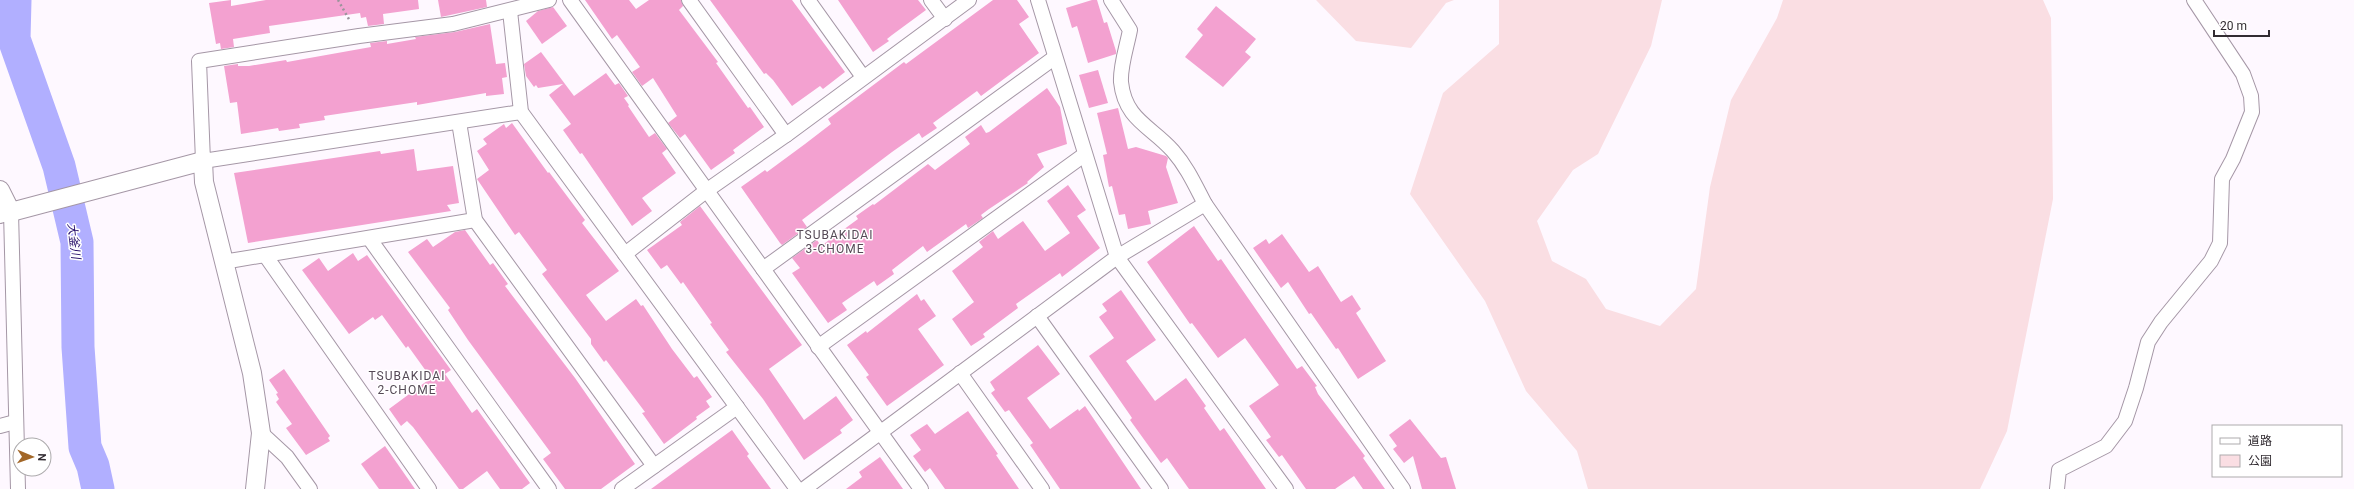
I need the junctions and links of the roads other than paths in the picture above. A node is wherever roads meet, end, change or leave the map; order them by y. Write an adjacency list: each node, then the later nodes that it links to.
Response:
1 (549, 0): 10 (street)
2 (570, 0): 20 (street)
3 (689, 0): 16 (street)
4 (808, 0): 13 (street)
5 (931, 0): 11 (street)
6 (969, 0): 11 (street)
7 (1038, 0): 12 (street)
8 (1111, 0): 21 (street)
9 (2194, 0): 52 (street)
10 (510, 11): 14 (street); 18 (street)
11 (945, 19): 13 (street)
12 (1054, 58): 17 (street); 29 (street)
13 (863, 77): 16 (street)
14 (521, 112): 15 (street); 25 (street)
15 (459, 122): 18 (street); 23 (street)
16 (786, 135): 20 (street)
17 (1084, 155): 27 (street); 31 (street)
18 (203, 161): 22 (street); 28 (street)
19 (0, 190): 22 (street)
20 (706, 191): 25 (street); 29 (street)
21 (1205, 204): 27 (street); 51 (street)
22 (5, 214): 34 (street)
23 (475, 220): 24 (street); 38 (street)
24 (369, 238): 26 (street); 43 (street)
25 (625, 254): 33 (street)
26 (265, 255): 28 (street); 42 (street)
27 (1117, 257): 30 (street); 50 (street)
28 (224, 262): 37 (street)
29 (763, 269): 31 (street)
30 (1037, 316): 32 (street); 49 (street)
31 (818, 347): 36 (street)
32 (960, 373): 36 (street); 48 (street)
33 (737, 407): 38 (street); 45 (street)
34 (15, 422): 35 (street); 39 (street)
35 (0, 426)
36 (881, 432): 46 (street); 47 (street)
37 (261, 433): 40 (street); 41 (street)
38 (654, 466): 44 (street)
39 (18, 489)
40 (255, 489)
41 (310, 489)
42 (430, 489)
43 (550, 489)
44 (622, 489)
45 (797, 489)
46 (804, 489)
47 (921, 489)
48 (1042, 489)
49 (1161, 489)
50 (1286, 489)
51 (1403, 489)
52 (2058, 489)

